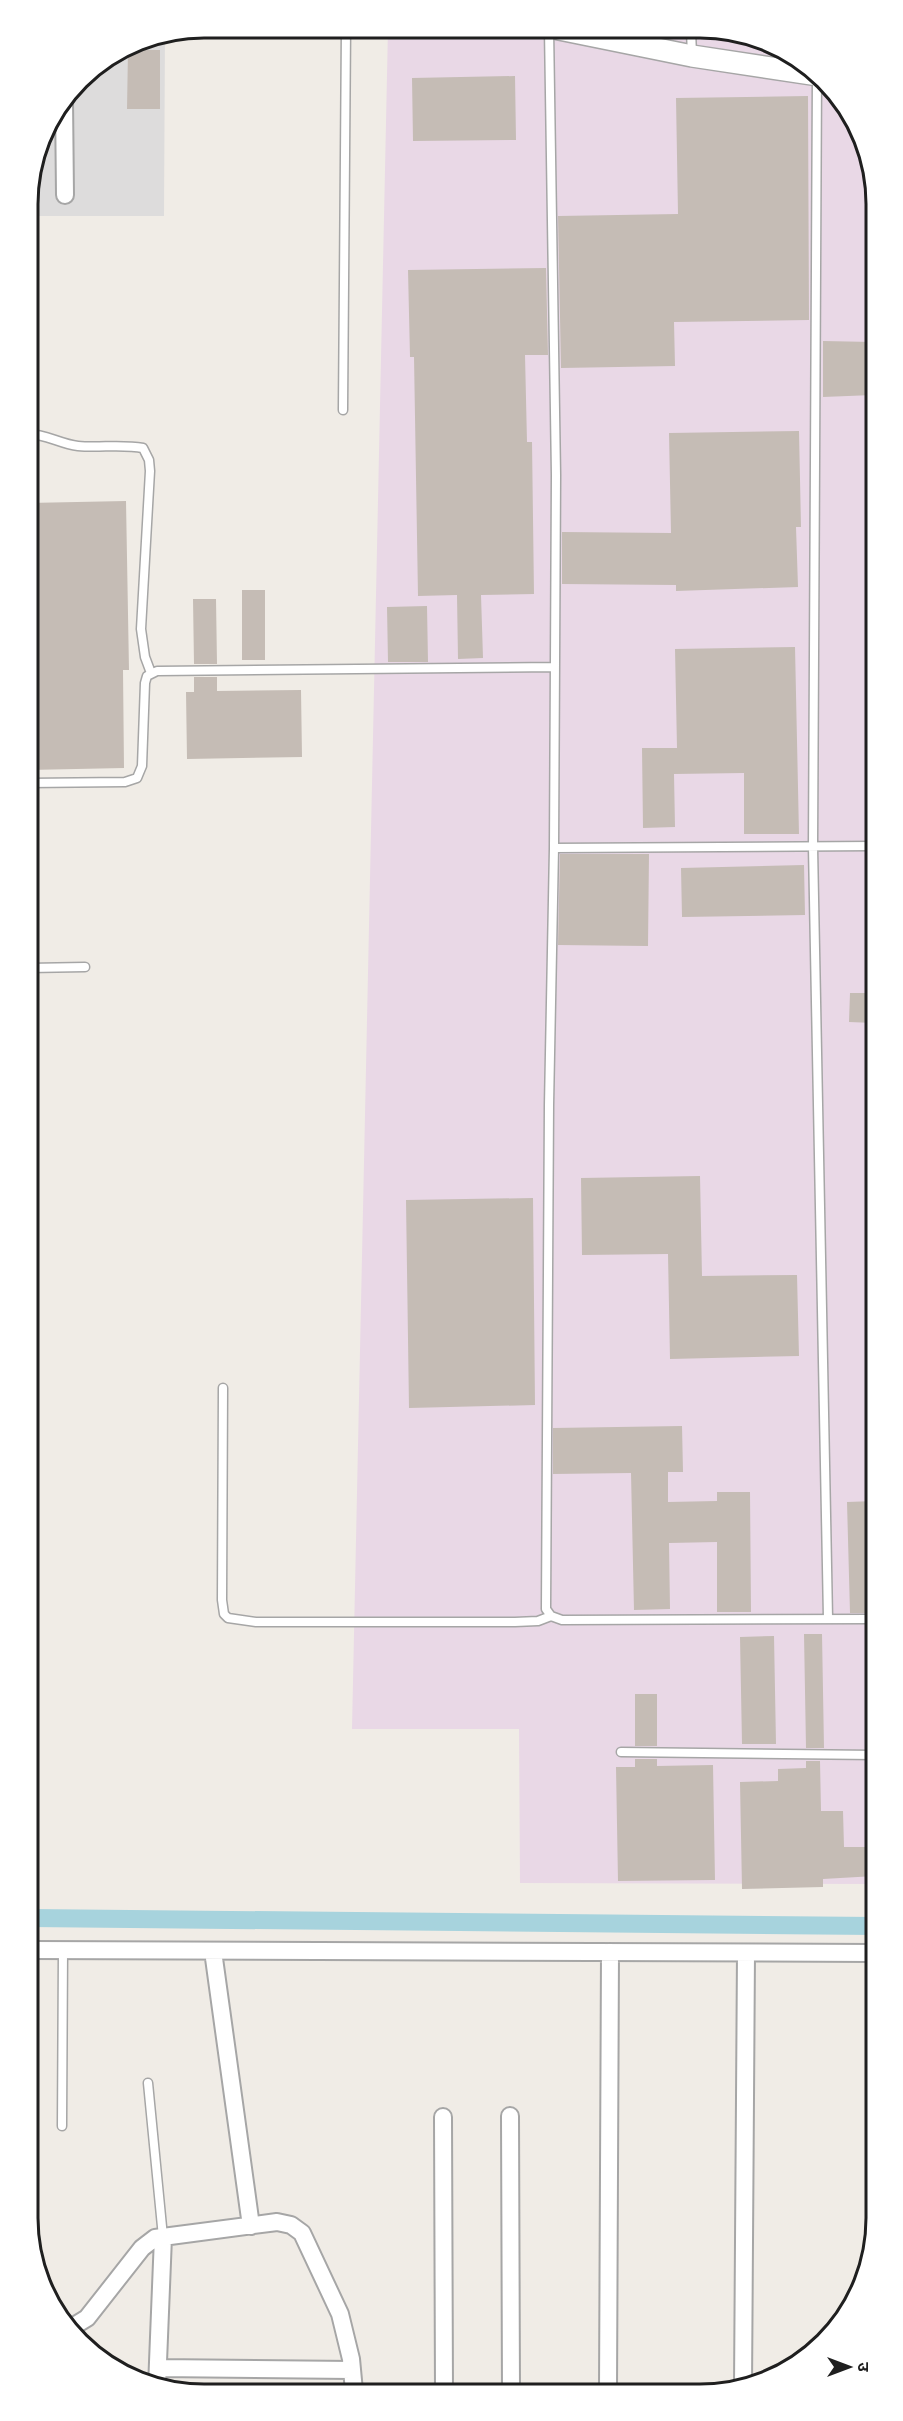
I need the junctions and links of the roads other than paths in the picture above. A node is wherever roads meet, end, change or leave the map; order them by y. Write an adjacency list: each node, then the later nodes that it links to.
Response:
1 (346, 37): 10 (lane)
2 (549, 37): 12 (lane)
3 (598, 37): 5 (street)
4 (691, 37): 5 (lane)
5 (692, 56): 6 (street)
6 (802, 73)
7 (818, 87): 16 (lane)
8 (64, 114): 9 (street)
9 (65, 195)
10 (343, 410)
11 (38, 435): 13 (lane)
12 (555, 667): 13 (lane); 17 (lane)
13 (151, 673): 14 (lane)
14 (38, 783)
15 (866, 846): 16 (lane)
16 (813, 847): 17 (lane); 22 (lane)
17 (554, 848): 21 (lane)
18 (85, 967): 19 (lane)
19 (38, 968)
20 (223, 1388): 21 (lane)
21 (551, 1616): 22 (lane)
22 (828, 1618): 23 (lane)
23 (865, 1619)
24 (621, 1752): 25 (lane)
25 (865, 1755)
26 (37, 1950): 27 (street)
27 (63, 1950): 28 (street); 35 (lane)
28 (213, 1951): 29 (street); 36 (street)
29 (610, 1953): 30 (street); 46 (street)
30 (746, 1953): 31 (street); 42 (street)
31 (865, 1953)
32 (148, 2083): 37 (lane)
33 (510, 2116): 45 (street)
34 (443, 2117): 44 (street)
35 (62, 2126)
36 (251, 2226): 37 (street); 40 (street)
37 (163, 2237): 38 (street); 39 (street)
38 (77, 2324)
39 (158, 2368): 40 (street); 41 (street)
40 (352, 2370): 43 (street)
41 (158, 2377)
42 (743, 2377)
43 (353, 2384)
44 (444, 2384)
45 (511, 2384)
46 (608, 2384)

